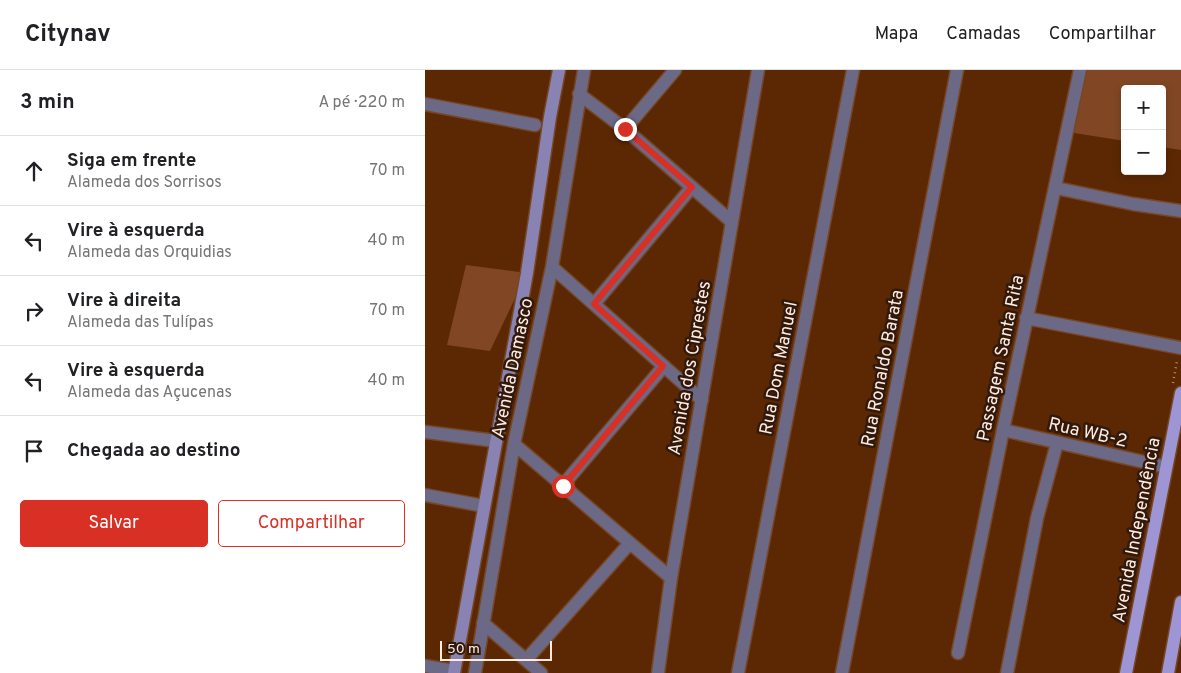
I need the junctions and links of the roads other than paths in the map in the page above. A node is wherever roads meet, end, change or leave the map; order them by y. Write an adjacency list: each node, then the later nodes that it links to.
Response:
1 (559, 70): 25 (street, Avenida Damasco)
2 (584, 70): 8 (street, Avenida Damasco)
3 (675, 70): 11 (street)
4 (758, 70): 15 (street, Avenida dos Ciprestes)
5 (853, 70): 44 (street, Rua Dom Manuel)
6 (957, 70): 45 (street, Rua Ronaldo Barata)
7 (1080, 70): 13 (street, Passagem Santa Rita)
8 (579, 94): 11 (street); 16 (street, Avenida Damasco)
9 (425, 104): 10 (street)
10 (535, 125)
11 (625, 129): 12 (street)
12 (692, 187): 15 (street); 17 (street)
13 (1055, 188): 14 (street); 18 (street, Passagem Santa Rita)
14 (1181, 211)
15 (732, 222): 22 (street, Avenida dos Ciprestes)
16 (552, 267): 17 (street); 27 (street, Avenida Damasco)
17 (594, 304): 20 (street)
18 (1026, 318): 19 (street); 23 (street, Passagem Santa Rita)
19 (1181, 348)
20 (663, 366): 22 (street); 29 (street)
21 (1181, 394): 28 (main road, Avenida Independência)
22 (702, 400): 33 (street, Avenida dos Ciprestes)
23 (1003, 430): 26 (street, Rua WB-2); 37 (street, Passagem Santa Rita)
24 (425, 432): 25 (street)
25 (496, 441): 31 (street, Avenida Damasco)
26 (1057, 443): 28 (street, Rua WB-2); 46 (street)
27 (514, 444): 29 (street); 35 (street, Avenida Damasco)
28 (1166, 467): 47 (main road, Avenida Independência)
29 (563, 486): 32 (street)
30 (425, 495): 31 (street)
31 (484, 506): 40 (street, Avenida Damasco)
32 (630, 543): 33 (street); 38 (street)
33 (671, 578): 43 (street, Avenida dos Ciprestes)
34 (1181, 602): 36 (main road)
35 (483, 623): 38 (street); 41 (street, Avenida Damasco)
36 (1179, 623): 48 (main road)
37 (958, 654)
38 (526, 660): 42 (street)
39 (425, 666): 40 (street)
40 (454, 672)
41 (475, 673)
42 (541, 673)
43 (658, 673)
44 (738, 673)
45 (842, 673)
46 (1007, 673)
47 (1126, 673)
48 (1168, 673)

